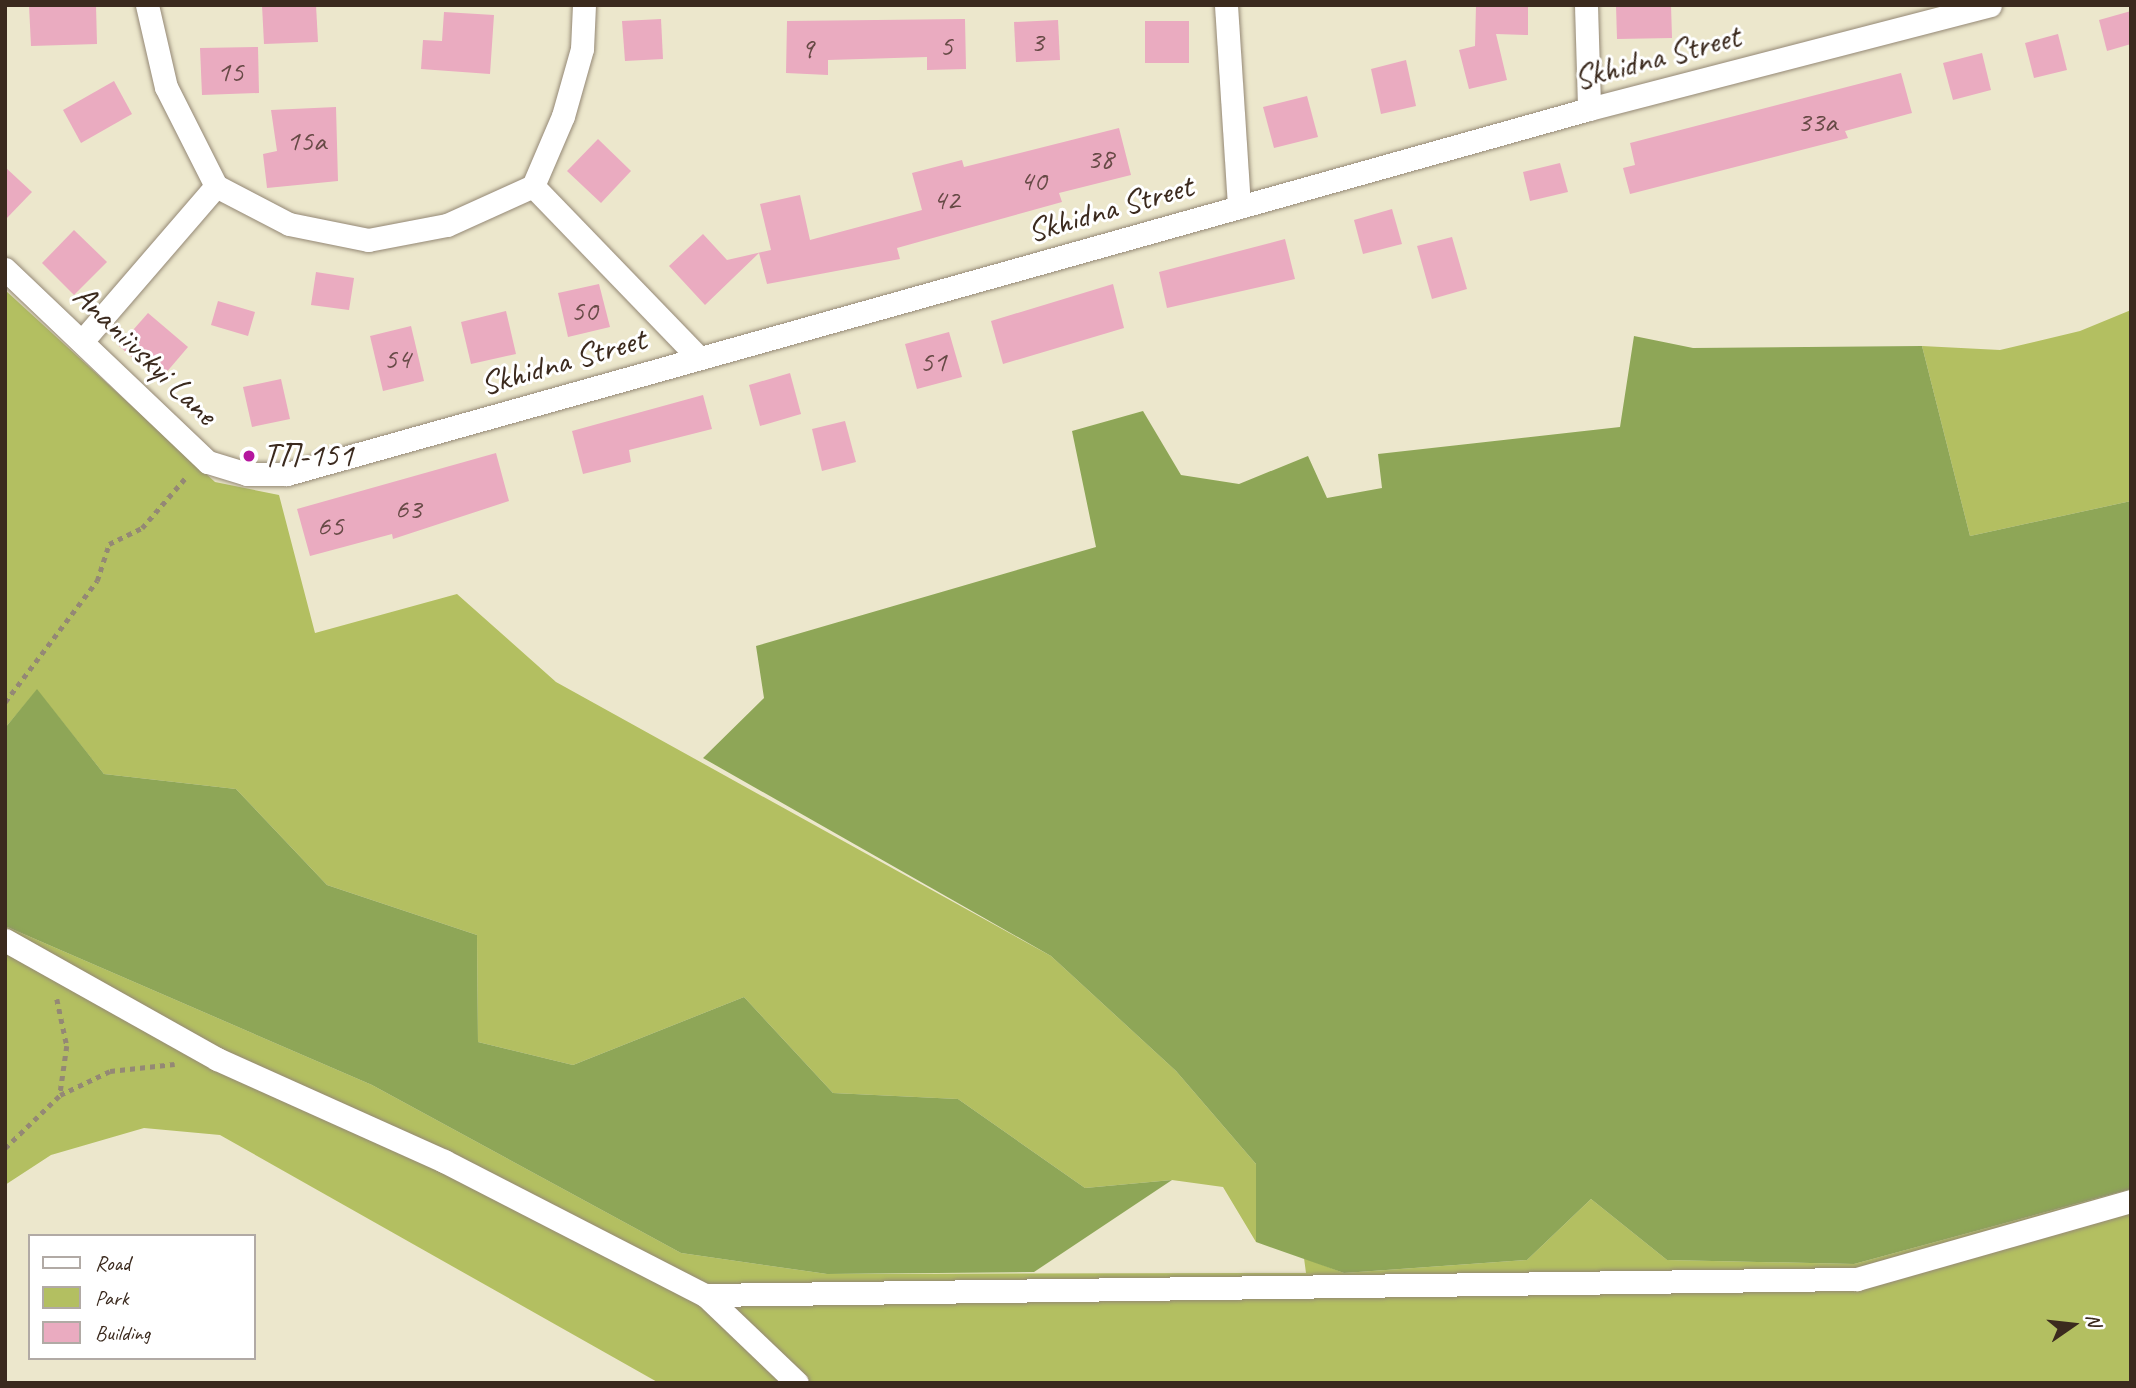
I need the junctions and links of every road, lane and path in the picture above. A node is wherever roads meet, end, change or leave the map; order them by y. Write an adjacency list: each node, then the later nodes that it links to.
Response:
1 (147, 5): 7 (street)
2 (584, 5): 8 (street)
3 (1226, 5): 9 (street)
4 (1587, 5): 6 (street)
5 (1990, 5): 6 (street, Skhidna Street)
6 (1589, 109): 9 (street, Skhidna Street)
7 (216, 186): 8 (street); 11 (street)
8 (533, 186): 12 (street)
9 (1239, 207): 12 (street, Skhidna Street)
10 (5, 269): 11 (street, Ananiivskyi Lane)
11 (84, 339): 13 (street, Ananiivskyi Lane)
12 (699, 358): 14 (street, Skhidna Street)
13 (208, 462): 14 (street, Ananiivskyi Lane); 15 (path)
14 (247, 474)
15 (5, 702)
16 (5, 940): 17 (street)
17 (39, 960): 18 (street); 19 (path)
18 (217, 1059): 19 (path); 22 (street)
19 (60, 1095): 20 (path)
20 (5, 1147)
21 (2131, 1201): 22 (street)
22 (705, 1295): 23 (street)
23 (797, 1383)

